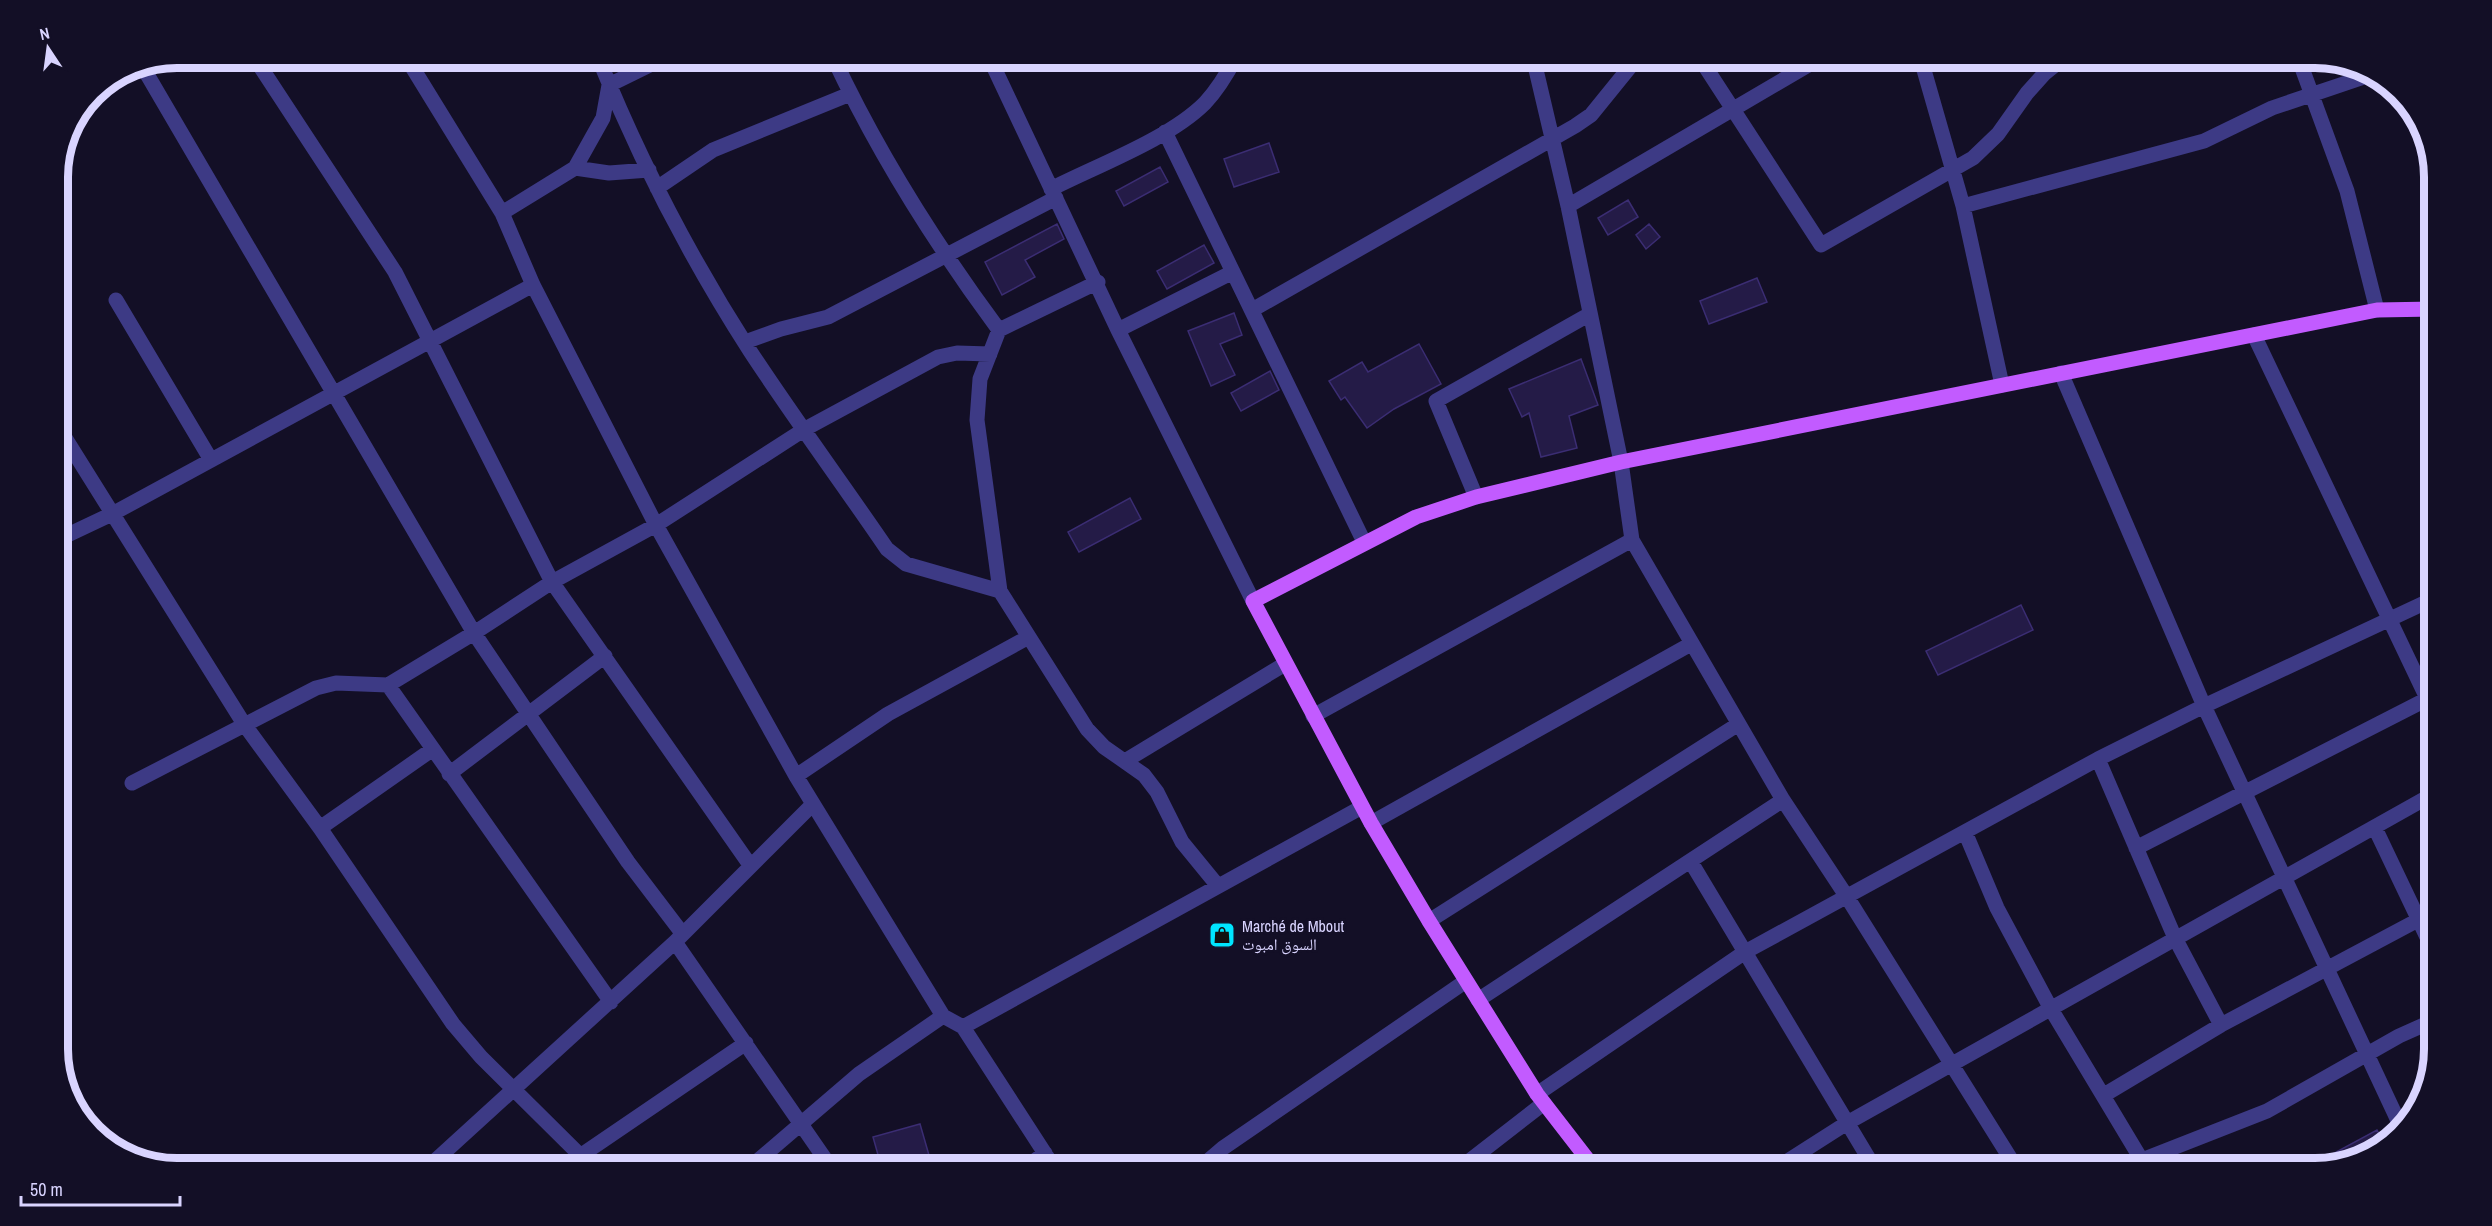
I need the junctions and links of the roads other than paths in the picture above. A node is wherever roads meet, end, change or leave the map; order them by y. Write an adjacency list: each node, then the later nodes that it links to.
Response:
1 (261, 68): 43 (street)
2 (413, 68): 30 (street)
3 (602, 68): 17 (street)
4 (644, 68): 17 (street)
5 (838, 68): 18 (street)
6 (994, 68): 27 (street)
7 (1230, 68): 21 (street)
8 (1536, 68): 22 (street)
9 (1629, 68): 22 (street)
10 (1707, 68): 20 (street)
11 (1804, 68): 20 (street)
12 (1923, 68): 25 (street)
13 (2051, 68): 25 (street)
14 (2302, 68): 19 (street)
15 (146, 72): 48 (street)
16 (2361, 78): 19 (street)
17 (609, 85): 23 (street); 24 (street)
18 (850, 94): 26 (street); 31 (street)
19 (2311, 95): 29 (street); 38 (street)
20 (1735, 109): 25 (street); 28 (street)
21 (1165, 132): 27 (street); 32 (street)
22 (1552, 140): 28 (street); 37 (street)
23 (574, 168): 24 (street); 30 (street)
24 (649, 170): 26 (street)
25 (1953, 170): 29 (street)
26 (657, 188): 44 (street)
27 (1054, 194): 31 (street); 33 (street)
28 (1568, 206): 39 (street)
29 (1963, 206): 47 (street)
30 (502, 213): 34 (street)
31 (944, 256): 40 (street); 44 (street)
32 (1233, 272): 37 (street); 41 (street)
33 (1098, 282): 40 (street); 41 (street)
34 (533, 285): 43 (street); 55 (street)
35 (116, 300): 51 (street)
36 (2424, 309): 38 (main road)
37 (1252, 310): 58 (street)
38 (2377, 310): 42 (main road)
39 (1590, 314): 52 (street); 53 (street)
40 (999, 330): 45 (street)
41 (1118, 330): 61 (street)
42 (2254, 335): 46 (main road); 63 (street)
43 (430, 341): 48 (street); 59 (street)
44 (746, 342): 49 (street)
45 (990, 354): 49 (street); 60 (street)
46 (2061, 373): 47 (main road); 72 (street)
47 (2002, 385): 52 (main road)
48 (333, 394): 51 (street); 64 (street)
49 (805, 429): 55 (street); 60 (street)
50 (68, 443): 54 (street)
51 (211, 460): 54 (street)
52 (1621, 462): 53 (main road); 57 (street)
53 (1476, 497): 58 (main road)
54 (112, 514): 56 (street); 75 (street)
55 (656, 525): 59 (street); 81 (street)
56 (68, 535)
57 (1632, 540): 66 (street); 74 (street)
58 (1364, 542): 61 (main road)
59 (552, 582): 64 (street); 67 (street)
60 (1000, 591): 65 (street)
61 (1253, 601): 68 (main road)
62 (2424, 603): 63 (street)
63 (2389, 618): 69 (street); 72 (street)
64 (474, 633): 70 (street); 73 (street)
65 (1027, 638): 79 (street); 81 (street)
66 (1691, 644): 76 (street); 88 (street)
67 (605, 656): 73 (street); 94 (street)
68 (1285, 664): 74 (main road); 79 (street)
69 (2424, 683)
70 (388, 685): 75 (street); 77 (street)
71 (2424, 700): 83 (street)
72 (2204, 706): 78 (street); 83 (street)
73 (529, 714): 80 (street); 102 (street)
74 (1313, 716): 87 (main road)
75 (244, 724): 82 (street); 89 (street)
76 (1737, 725): 85 (street); 100 (street)
77 (433, 750): 80 (street); 89 (street)
78 (2098, 759): 91 (street); 92 (street)
79 (1125, 761): 96 (street)
80 (449, 774): 108 (street)
81 (796, 776): 86 (street)
82 (132, 783)
83 (2246, 792): 92 (street); 95 (street)
84 (2424, 799): 90 (street)
85 (1783, 800): 93 (street); 97 (street)
86 (813, 804): 94 (street); 110 (street)
87 (1362, 807): 88 (main road); 96 (street)
88 (1371, 823): 100 (main road)
89 (320, 828): 117 (street)
90 (2375, 828): 95 (street); 99 (street)
91 (1965, 832): 97 (street); 109 (street)
92 (2136, 848): 103 (street)
93 (1691, 862): 104 (street); 107 (street)
94 (750, 865): 102 (street)
95 (2284, 877): 103 (street); 105 (street)
96 (1218, 886): 113 (street)
97 (1847, 897): 104 (street); 116 (street)
98 (2424, 916): 99 (street)
99 (2418, 919): 101 (street); 105 (street)
100 (1429, 921): 106 (main road)
101 (2424, 931)
102 (679, 937): 108 (street); 114 (street)
103 (2175, 938): 109 (street); 111 (street)
104 (1745, 952): 119 (street); 122 (street)
105 (2326, 969): 111 (street); 115 (street)
106 (1466, 981): 107 (main road); 132 (street)
107 (1478, 1000): 119 (main road)
108 (611, 1002): 117 (street)
109 (2051, 1008): 116 (street); 118 (street)
110 (943, 1016): 113 (street); 121 (street)
111 (2221, 1025): 118 (street)
112 (2424, 1026): 115 (street)
113 (963, 1027): 123 (street)
114 (746, 1043): 121 (street); 124 (street)
115 (2368, 1054): 120 (street); 139 (street)
116 (1952, 1065): 122 (street); 137 (street)
117 (515, 1090): 124 (street); 125 (street)
118 (2104, 1095): 138 (street)
119 (1540, 1098): 133 (street); 134 (main road)
120 (2398, 1120)
121 (800, 1124): 128 (street); 129 (street)
122 (1847, 1124): 135 (street); 136 (street)
123 (1045, 1153): 130 (street); 131 (street)
124 (580, 1155): 126 (street); 127 (street)
125 (438, 1158)
126 (576, 1158)
127 (583, 1158)
128 (761, 1158)
129 (824, 1158)
130 (1038, 1158)
131 (1048, 1158)
132 (1211, 1158)
133 (1472, 1158)
134 (1586, 1158)
135 (1793, 1158)
136 (1868, 1158)
137 (2010, 1158)
138 (2140, 1158)
139 (2160, 1158)

